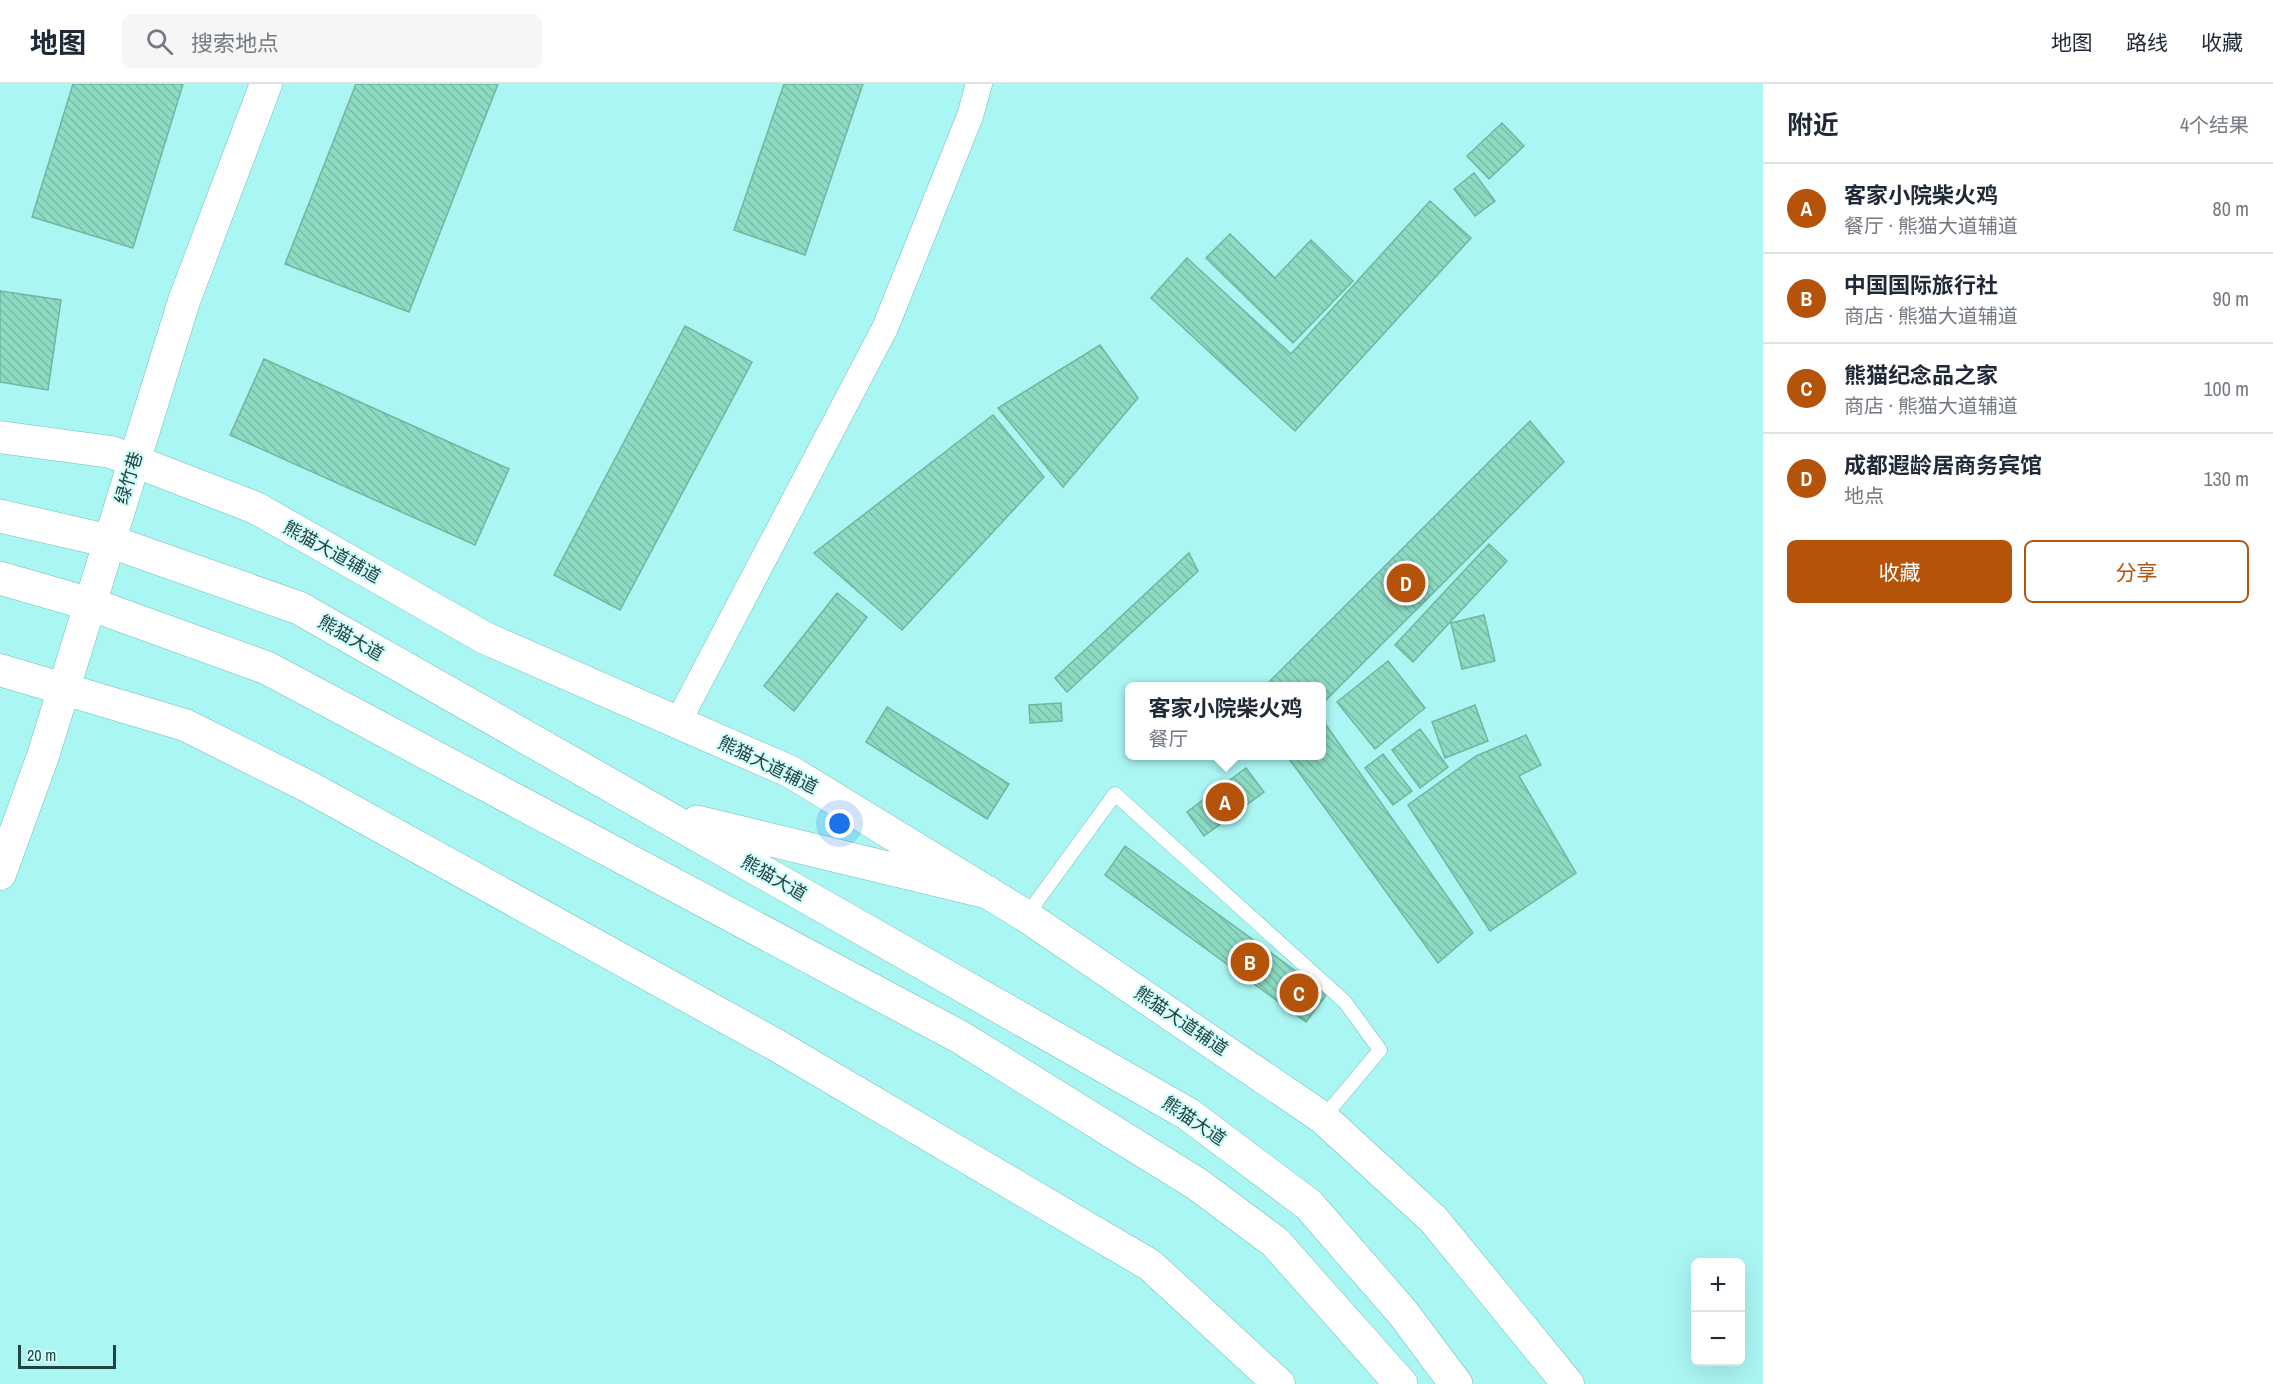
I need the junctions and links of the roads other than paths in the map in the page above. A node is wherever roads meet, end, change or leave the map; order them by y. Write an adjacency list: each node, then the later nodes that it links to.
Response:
1 (266, 84): 4 (street, 绿竹巷)
2 (979, 84): 11 (street)
3 (0, 437): 4 (street, 熊猫大道辅道)
4 (134, 461): 6 (street, 绿竹巷); 11 (street, 熊猫大道辅道)
5 (0, 516): 6 (main road, 熊猫大道)
6 (109, 541): 8 (street, 绿竹巷); 12 (main road, 熊猫大道)
7 (0, 578): 8 (main road)
8 (90, 604): 10 (street, 绿竹巷); 18 (main road)
9 (0, 670): 10 (street)
10 (63, 689): 13 (street, 绿竹巷); 17 (street)
11 (678, 722): 14 (street, 熊猫大道辅道)
12 (660, 813): 14 (main road); 19 (main road, 熊猫大道)
13 (0, 874)
14 (987, 892): 15 (street, 熊猫大道辅道)
15 (1026, 916): 16 (street, 熊猫大道辅道); 16 (lane)
16 (1323, 1118): 20 (street, 熊猫大道辅道)
17 (1280, 1384)
18 (1401, 1384)
19 (1456, 1384)
20 (1568, 1384)

